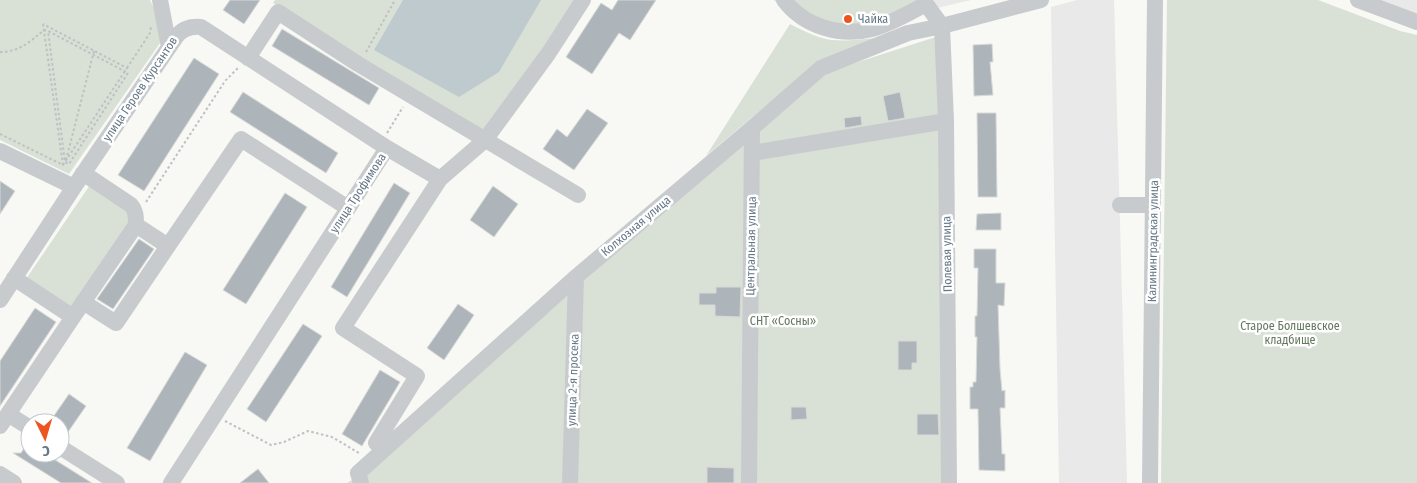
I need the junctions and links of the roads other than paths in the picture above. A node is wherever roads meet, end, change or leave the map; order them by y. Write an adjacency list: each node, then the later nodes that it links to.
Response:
1 (160, 0): 10 (street)
2 (583, 0): 14 (street)
3 (784, 0): 7 (street)
4 (1041, 0): 9 (street, Колхозная улица)
5 (1155, 0): 23 (street, Калининградская улица)
6 (1358, 0): 8 (street)
7 (926, 2): 9 (street)
8 (1417, 22)
9 (942, 26): 12 (street, Полевая улица); 13 (street, Колхозная улица)
10 (169, 47): 11 (street, улица Героев Курсантов); 18 (street, улица Героев Курсантов)
11 (248, 58): 14 (street); 15 (street, улица Героев Курсантов)
12 (946, 121): 17 (street); 43 (street, Полевая улица)
13 (752, 128): 17 (street, Центральная улица); 27 (street, Колхозная улица)
14 (485, 140): 19 (street); 21 (street)
15 (387, 148): 19 (street, улица Трофимова); 24 (street, улица Трофимова)
16 (0, 151): 20 (street)
17 (752, 154): 42 (street, Центральная улица)
18 (83, 173): 20 (street, улица Героев Курсантов); 25 (street)
19 (440, 179): 34 (street)
20 (74, 187): 28 (street, улица Героев Курсантов)
21 (578, 195)
22 (1120, 205): 23 (street)
23 (1153, 205): 44 (street, Калининградская улица)
24 (348, 208): 26 (street); 40 (street, улица Трофимова)
25 (136, 221): 26 (street); 30 (street)
26 (168, 246): 30 (street)
27 (576, 277): 37 (street, Колхозная улица); 41 (street, улица 2-я просека)
28 (14, 278): 29 (street, улица Героев Курсантов); 31 (street)
29 (0, 300)
30 (83, 302): 31 (street)
31 (73, 317): 32 (street)
32 (4, 420): 33 (street)
33 (20, 425)
34 (376, 443)
35 (70, 453): 39 (street)
36 (0, 474): 38 (street)
37 (359, 478)
38 (14, 483)
39 (117, 483)
40 (171, 483)
41 (570, 483)
42 (748, 483)
43 (949, 483)
44 (1150, 483)

